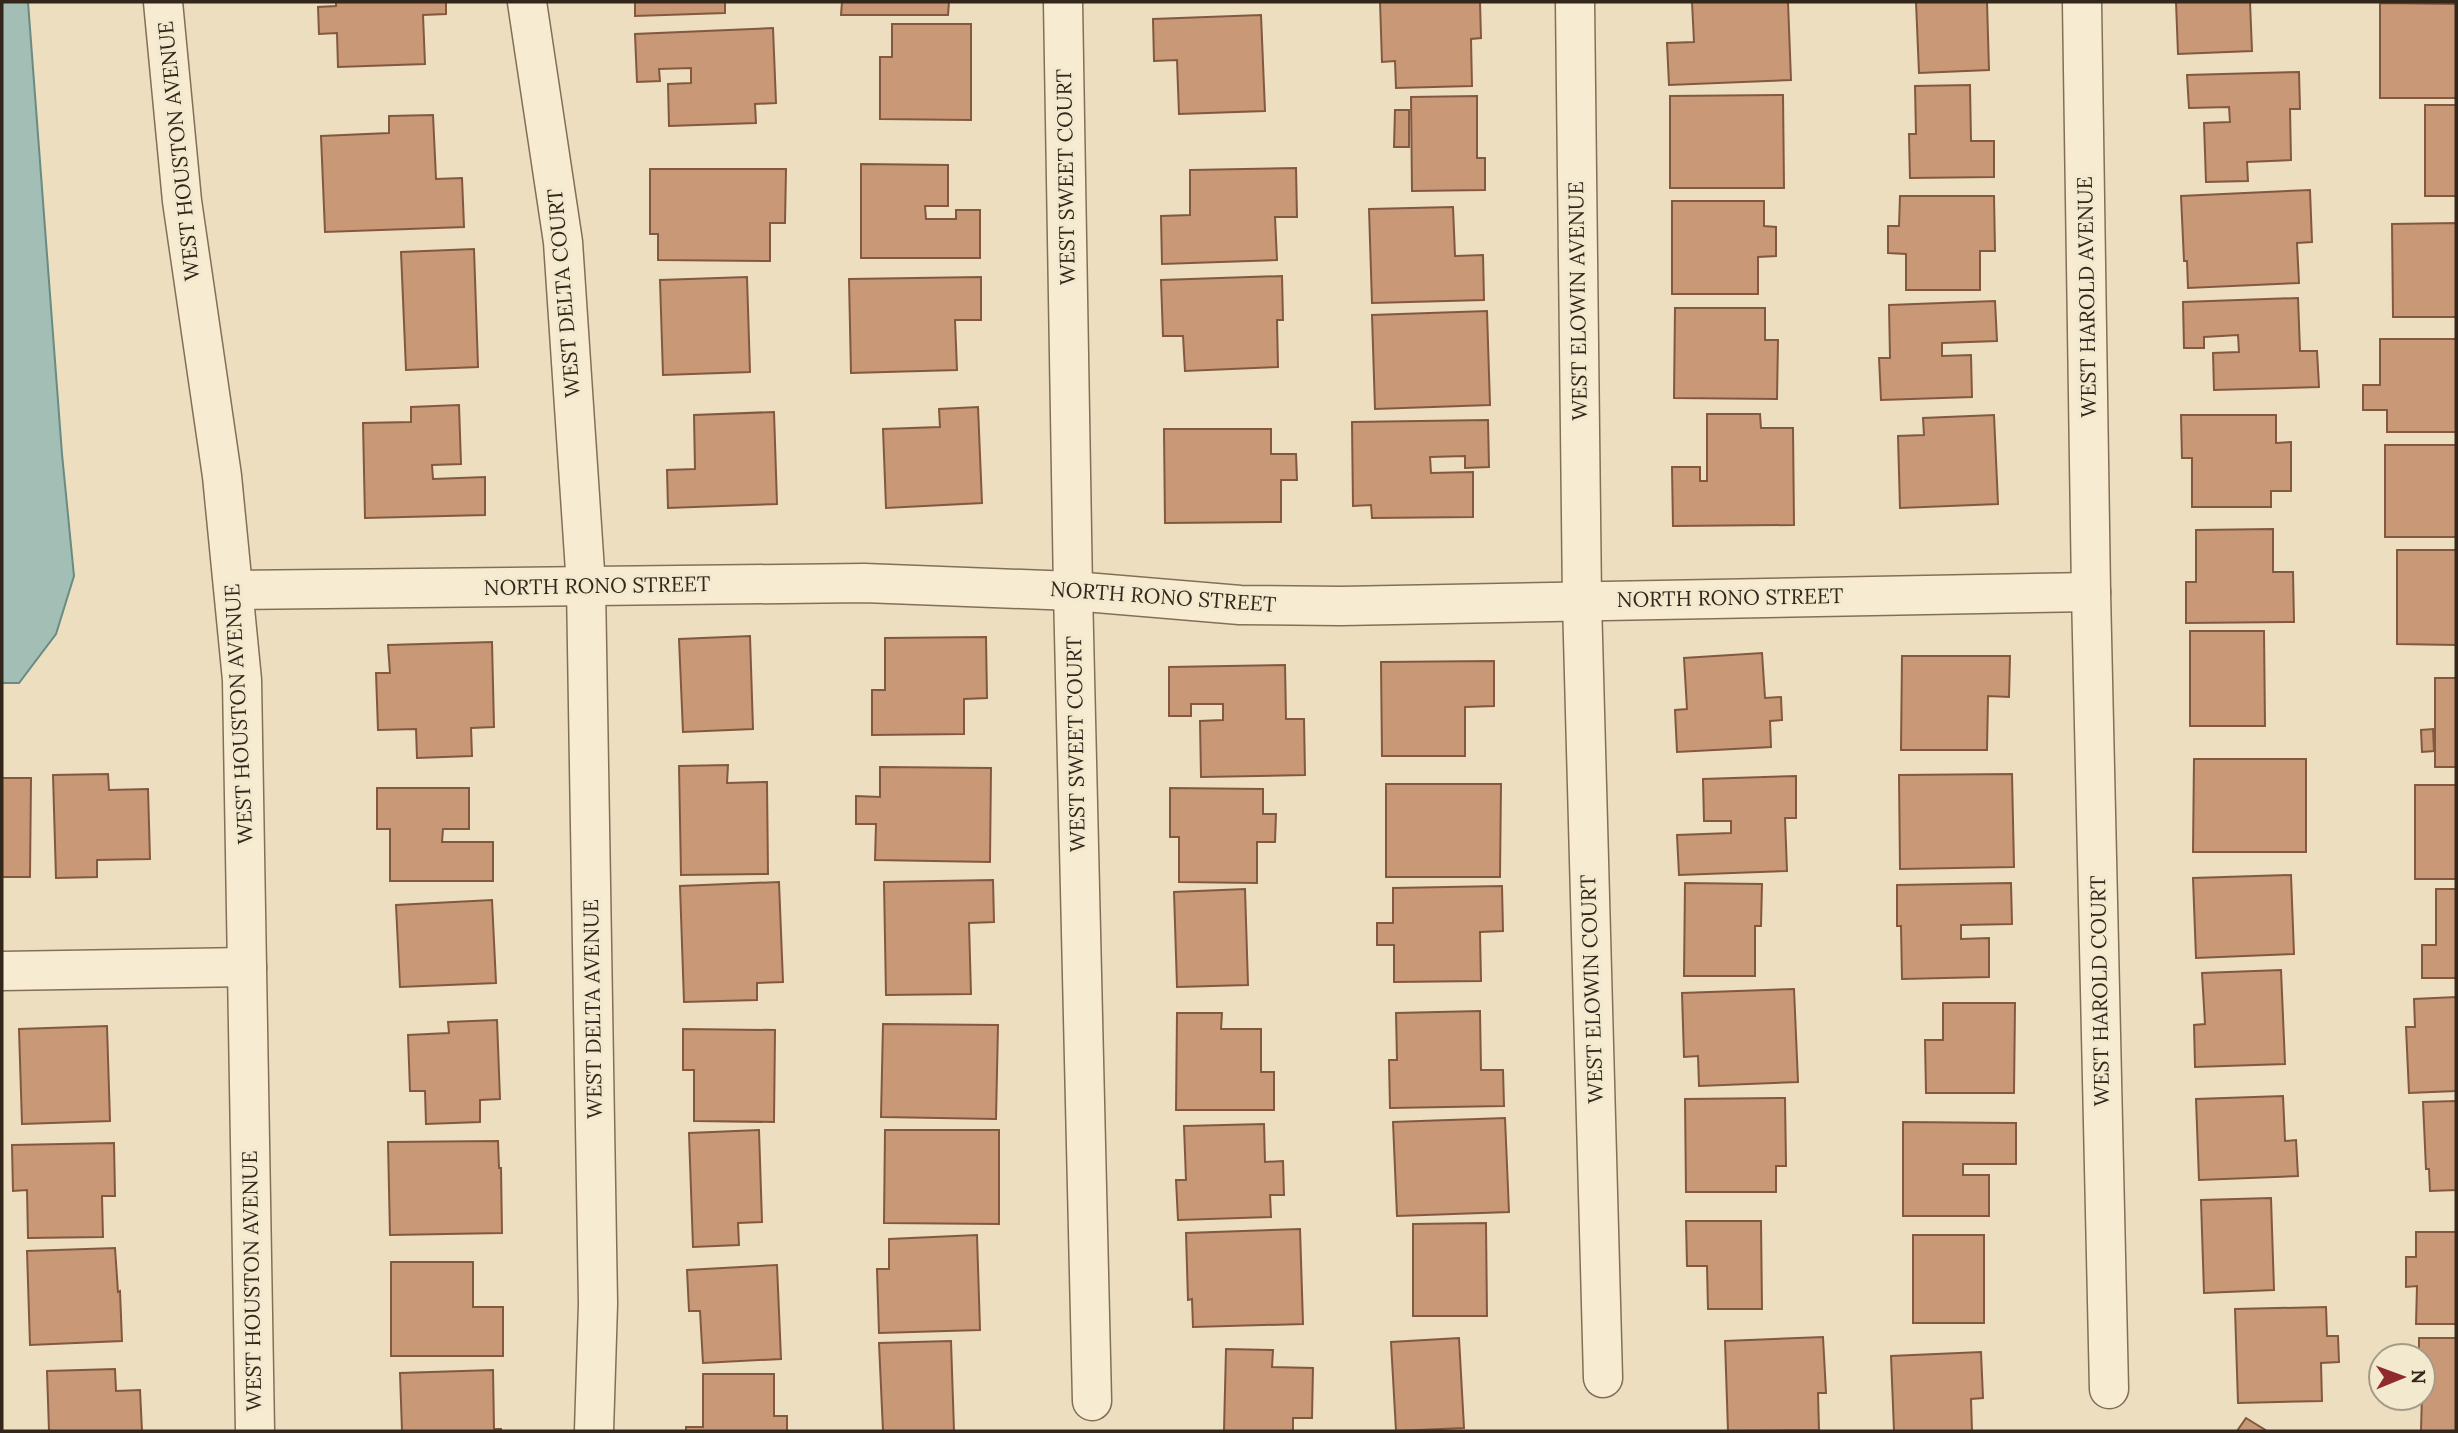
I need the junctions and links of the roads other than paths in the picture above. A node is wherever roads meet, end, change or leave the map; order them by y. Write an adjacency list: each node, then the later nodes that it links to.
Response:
1 (163, 2): 7 (street, WEST HOUSTON AVENUE)
2 (527, 2): 6 (street, WEST DELTA COURT)
3 (1063, 2): 8 (street, WEST SWEET COURT)
4 (1575, 2): 10 (street, WEST ELOWIN AVENUE)
5 (2082, 2): 9 (street, WEST HAROLD AVENUE)
6 (586, 586): 7 (street, NORTH RONO STREET); 8 (street, NORTH RONO STREET); 17 (street, WEST DELTA AVENUE)
7 (235, 590): 11 (street, WEST HOUSTON AVENUE)
8 (1073, 591): 10 (street, NORTH RONO STREET); 15 (street, WEST SWEET COURT)
9 (2091, 592): 10 (street, NORTH RONO STREET); 14 (street, WEST HAROLD COURT)
10 (1582, 601): 13 (street, WEST ELOWIN COURT)
11 (247, 967): 12 (street); 16 (street, WEST HOUSTON AVENUE)
12 (2, 971)
13 (1603, 1378)
14 (2109, 1389)
15 (1092, 1401)
16 (255, 1431)
17 (594, 1431)

